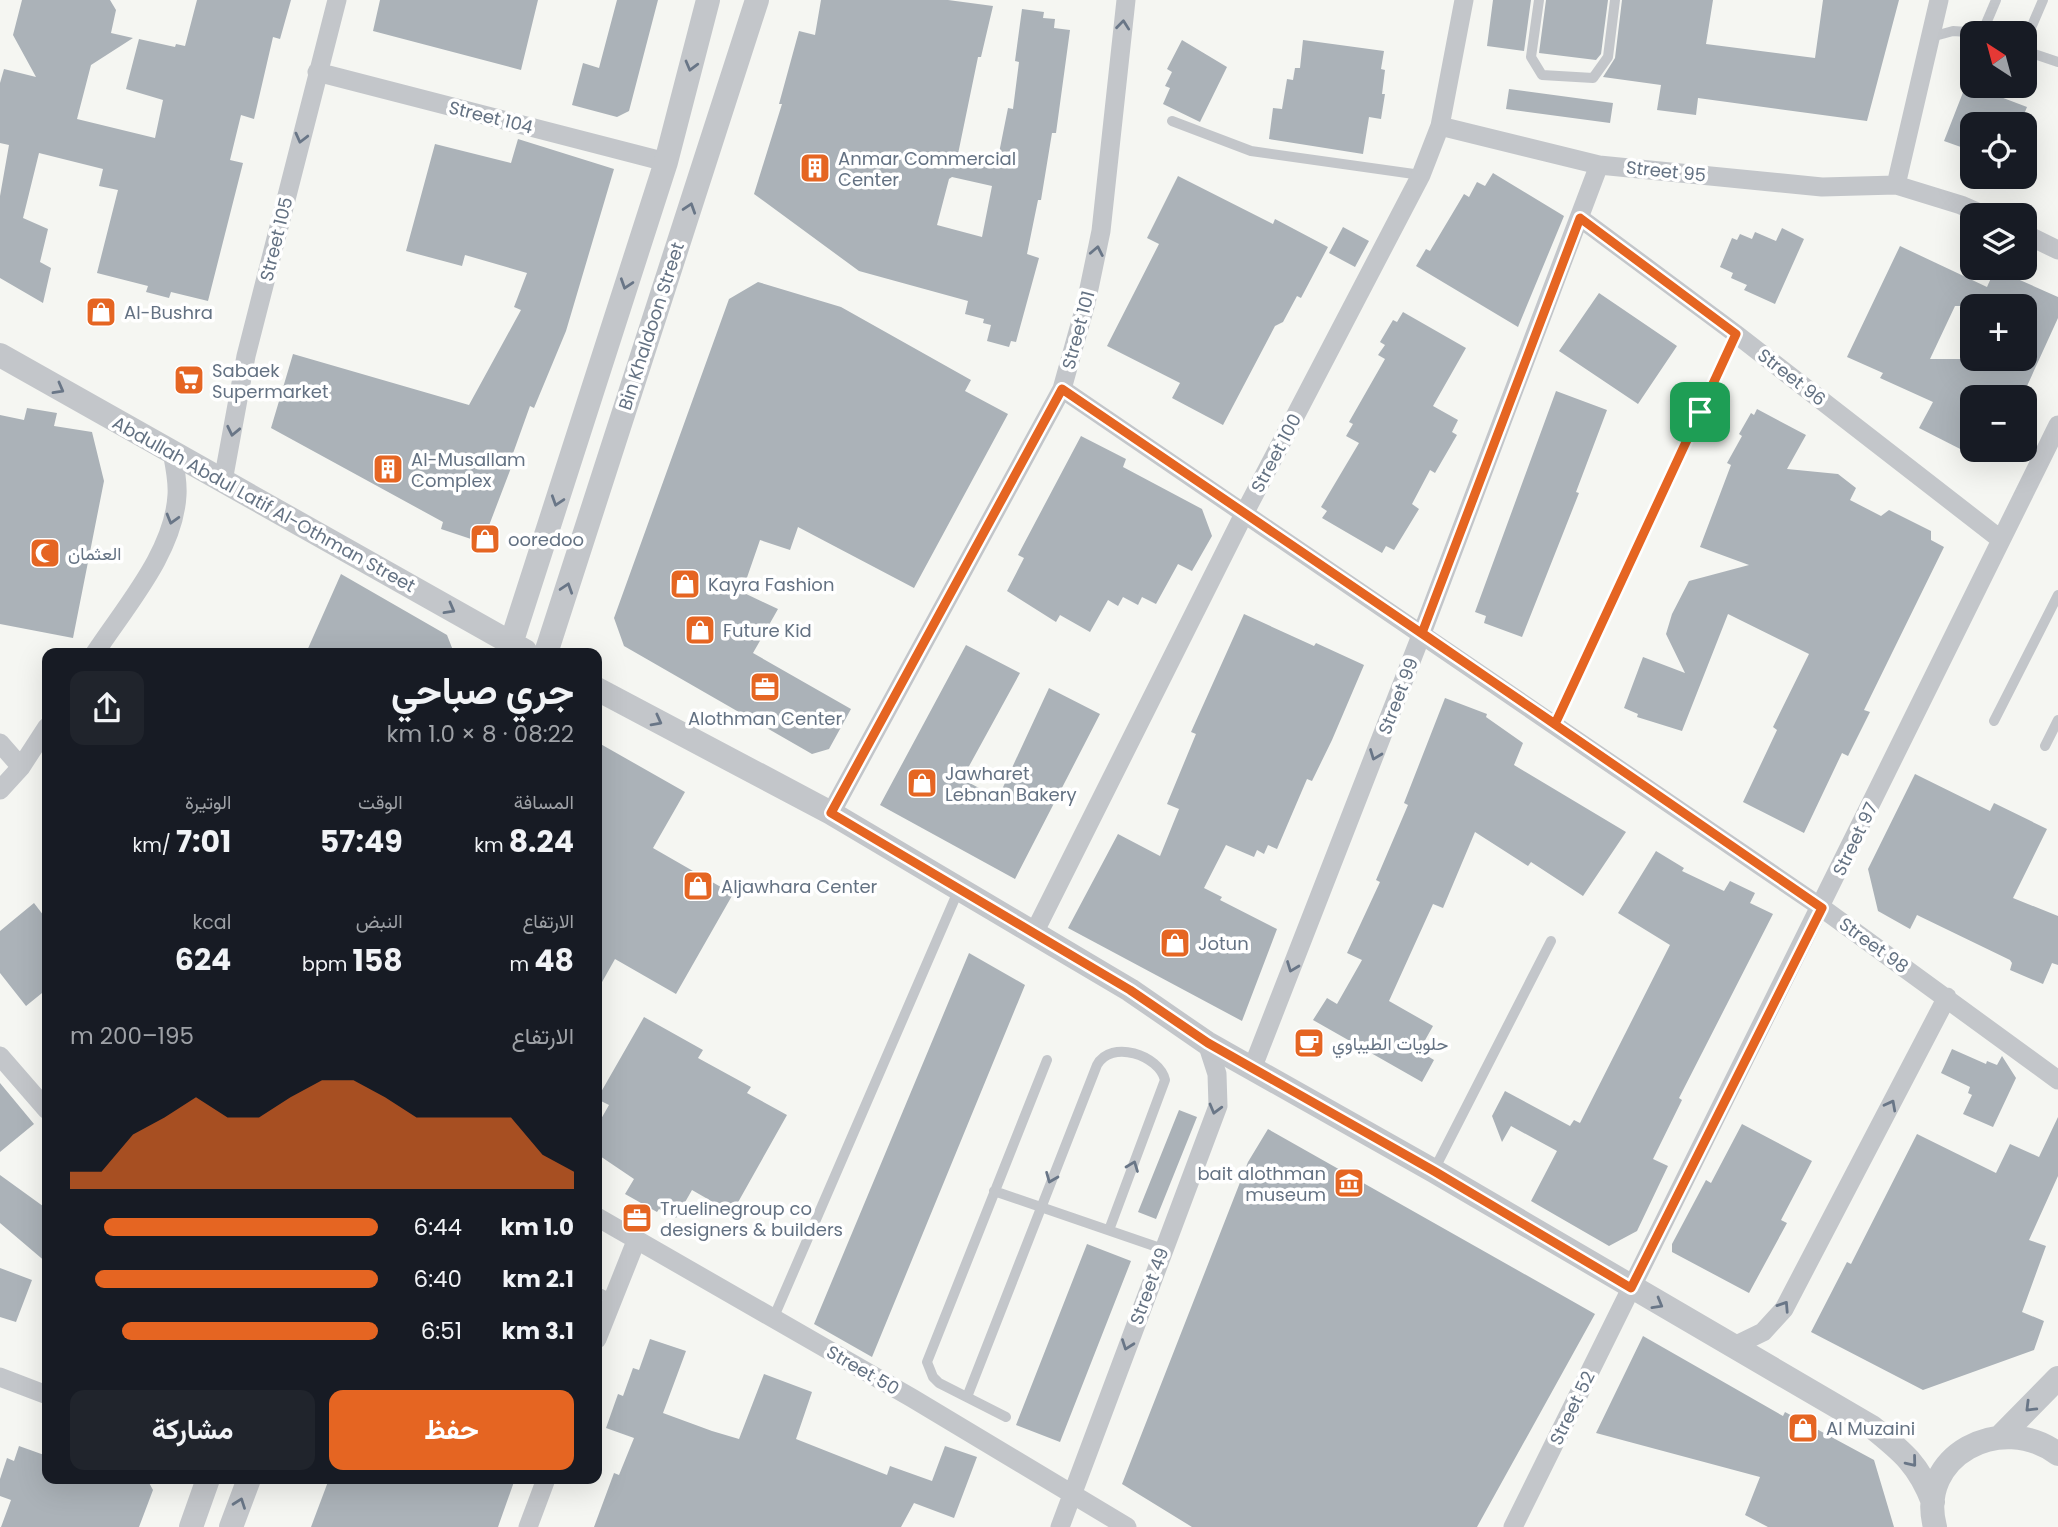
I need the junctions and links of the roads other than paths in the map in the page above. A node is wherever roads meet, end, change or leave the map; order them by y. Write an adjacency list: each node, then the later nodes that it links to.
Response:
1 (337, 0): 17 (street, Street 105)
2 (708, 0): 20 (street, Bin Khaldoon Street, one-way to 20)
3 (757, 0): 41 (street, Bin Khaldoon Street, one-way to 3)
4 (1126, 0): 30 (street, Street 101, one-way to 4)
5 (1464, 0): 19 (street, Street 100)
6 (1539, 0): 7 (lane)
7 (1615, 0)
8 (1940, 0): 14 (street)
9 (1996, 0): 11 (lane)
10 (2043, 0): 12 (lane)
11 (1987, 21)
12 (2034, 21)
13 (1960, 31): 14 (lane)
14 (1931, 37): 23 (street)
15 (2037, 55): 16 (lane)
16 (2058, 62)
17 (317, 72): 20 (street, Street 104); 33 (street, Street 105, one-way to 33)
18 (1172, 121): 22 (lane)
19 (1440, 126): 21 (street, Street 95); 22 (street, Street 100)
20 (666, 162): 40 (street, Bin Khaldoon Street, one-way to 40)
21 (1599, 164): 23 (street, Street 95); 25 (street, Street 99)
22 (1421, 175): 34 (street, Street 100)
23 (1896, 185): 24 (street, Street 95)
24 (1960, 207)
25 (1580, 218): 28 (street, Street 96); 37 (street, Street 99)
26 (2037, 238): 27 (street)
27 (2057, 246)
28 (1736, 334): 35 (street, Street 96); 45 (lane)
29 (0, 355): 32 (street, Abdullah Abdul Latif Al-Othman Street, one-way to 32)
30 (1062, 389): 34 (street, Street 98); 51 (street, Street 101)
31 (2058, 425): 35 (street, Street 97)
32 (172, 452): 33 (street, Abdullah Abdul Latif Al-Othman Street); 38 (street, one-way to 38)
33 (223, 481): 39 (street, Abdullah Abdul Latif Al-Othman Street, one-way to 39)
34 (1244, 514): 37 (street, Street 98); 54 (street, Street 100)
35 (2000, 539): 53 (street, Street 97)
36 (2058, 595): 44 (lane)
37 (1422, 633): 45 (street, Street 98); 60 (street, Street 99, one-way to 60)
38 (98, 648)
39 (513, 648)
40 (517, 648)
41 (548, 648)
42 (602, 692): 51 (street, one-way to 51)
43 (2058, 720): 48 (lane)
44 (1994, 721)
45 (1555, 724): 53 (street, Street 98)
46 (42, 735): 49 (street)
47 (0, 743): 49 (street)
48 (2045, 746)
49 (21, 767): 50 (street)
50 (0, 789)
51 (831, 813): 52 (street)
52 (959, 889): 54 (street); 72 (lane)
53 (1822, 908): 56 (street, Street 98); 70 (street, Street 97)
54 (1034, 933): 57 (street)
55 (1551, 941): 63 (lane)
56 (1947, 998): 61 (street, Street 98); 73 (street, one-way to 56)
57 (1208, 1043): 60 (street); 69 (street, Street 49, one-way to 69)
58 (0, 1056): 62 (street)
59 (1048, 1060): 64 (lane)
60 (1252, 1069): 63 (street)
61 (2058, 1080)
62 (42, 1104)
63 (1434, 1171): 70 (street)
64 (994, 1191): 65 (lane); 78 (lane)
65 (1040, 1207): 67 (lane); 67 (lane, one-way to 65); 78 (lane)
66 (602, 1220): 68 (street, Street 50)
67 (1109, 1230): 69 (lane)
68 (636, 1241): 71 (street); 72 (street, Street 50)
69 (1163, 1249): 85 (street, Street 49, one-way to 85)
70 (1631, 1288): 73 (street, one-way to 73); 92 (street, Street 52)
71 (604, 1296)
72 (773, 1319): 85 (street, Street 50)
73 (1732, 1347): 86 (street, one-way to 86)
74 (0, 1377): 77 (street)
75 (2058, 1378): 76 (street); 80 (street, one-way to 80)
76 (2058, 1385)
77 (42, 1393)
78 (967, 1397): 79 (lane)
79 (1006, 1417)
80 (2002, 1435): 81 (street); 86 (street)
81 (2058, 1454)
82 (206, 1484): 87 (street)
83 (247, 1484): 88 (street, one-way to 83)
84 (544, 1484): 89 (street)
85 (1072, 1494): 90 (street, Street 49); 91 (street, Street 50)
86 (1933, 1502): 93 (street)
87 (191, 1527)
88 (231, 1527)
89 (528, 1527)
90 (1060, 1527)
91 (1127, 1527)
92 (1513, 1527)
93 (1935, 1527)

